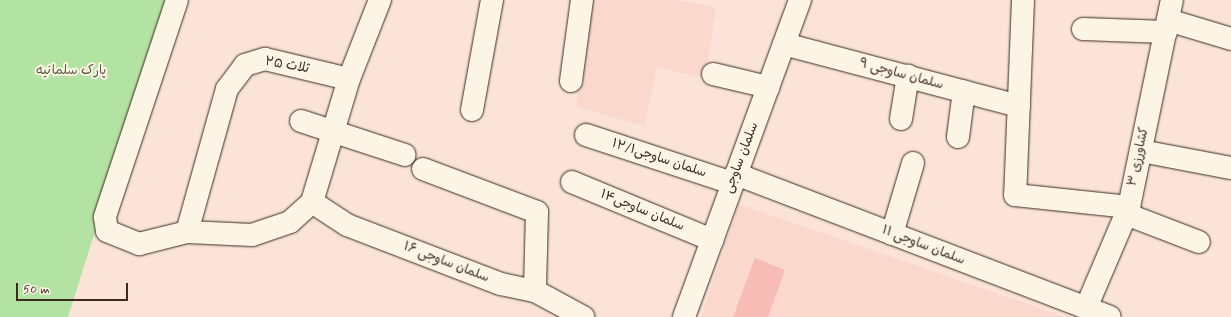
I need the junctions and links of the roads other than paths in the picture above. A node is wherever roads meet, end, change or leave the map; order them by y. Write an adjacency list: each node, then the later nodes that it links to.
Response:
1 (177, 0): 33 (street)
2 (380, 0): 13 (street)
3 (492, 0): 18 (street)
4 (582, 0): 14 (street)
5 (800, 0): 10 (street, سلمان ساوجی)
6 (1023, 0): 17 (street)
7 (1169, 18): 8 (street); 9 (street); 24 (street, کشاورزی ۳)
8 (1083, 29)
9 (1231, 39)
10 (784, 44): 12 (street, سلمان ساوجی ۹); 15 (street, سلمان ساوجی)
11 (713, 74): 15 (street)
12 (908, 76): 16 (street, سلمان ساوجی ۹); 19 (street)
13 (349, 79): 21 (street); 33 (street, ثلاث ۲۵)
14 (571, 81)
15 (768, 87): 29 (street, سلمان ساوجی)
16 (964, 91): 17 (street, سلمان ساوجی ۹); 23 (street)
17 (1019, 106): 32 (street)
18 (472, 110)
19 (901, 119)
20 (301, 121): 21 (street)
21 (334, 130): 25 (street); 31 (street)
22 (586, 135): 29 (street, سلمان ساوجی۱۲/۱)
23 (958, 137)
24 (1141, 152): 28 (street); 32 (street, کشاورزی ۳)
25 (405, 155)
26 (913, 163): 34 (street)
27 (423, 168): 37 (street)
28 (1231, 168)
29 (734, 179): 34 (street, سلمان ساوجی ۱۱); 35 (street, سلمان ساوجی)
30 (572, 182): 35 (street, سلمان ساوجی۱۴)
31 (312, 202): 33 (street); 37 (street, سلمان ساوجی ۱۶)
32 (1127, 210): 36 (street); 38 (street, کشاورزی ۳)
33 (187, 232)
34 (892, 234): 38 (street, سلمان ساوجی ۱۱)
35 (712, 240): 40 (street, سلمان ساوجی)
36 (1199, 242)
37 (535, 291): 39 (street, سلمان ساوجی ۱۶)
38 (1086, 308): 41 (street, سلمان ساوجی ۱۱)
39 (583, 317)
40 (684, 317)
41 (1110, 317)

